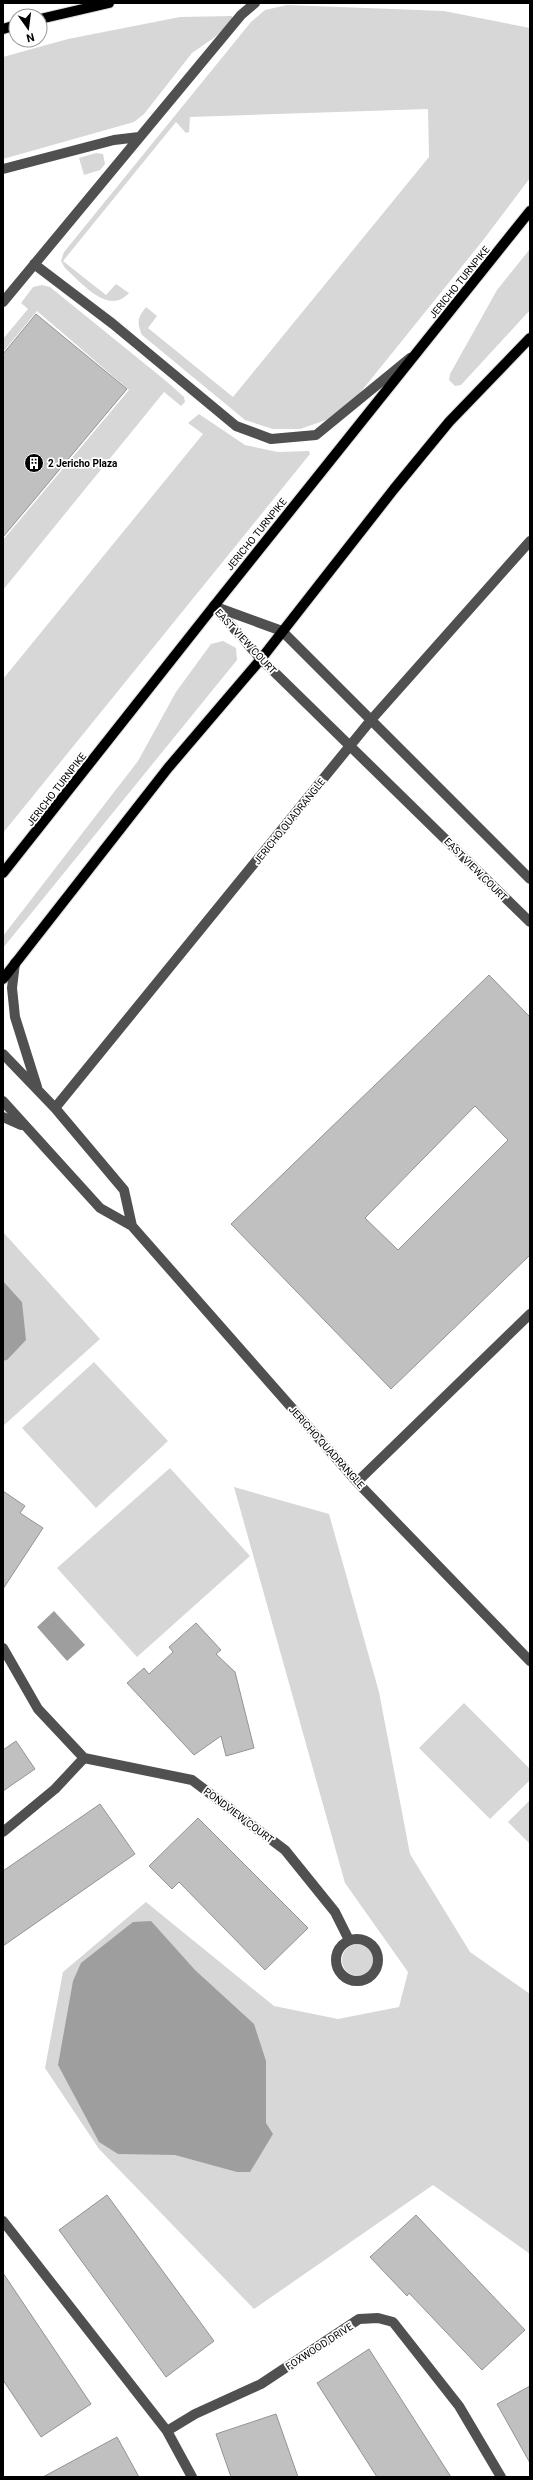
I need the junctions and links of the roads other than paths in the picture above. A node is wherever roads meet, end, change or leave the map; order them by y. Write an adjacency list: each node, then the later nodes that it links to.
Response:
1 (109, 3): 3 (main road)
2 (255, 3): 4 (street)
3 (48, 17)
4 (139, 137): 5 (street); 7 (street)
5 (3, 169)
6 (530, 211): 10 (main road, JERICHO TURNPIKE)
7 (34, 264): 8 (street); 10 (street)
8 (3, 302)
9 (530, 338): 13 (main road)
10 (421, 349): 12 (main road, JERICHO TURNPIKE)
11 (530, 542): 15 (street, JERICHO QUADRANGLE)
12 (214, 606): 13 (street, EAST VIEW COURT); 14 (street, EAST VIEW COURT); 17 (main road, JERICHO TURNPIKE)
13 (282, 631): 14 (main road); 15 (street, EAST VIEW COURT)
14 (261, 659): 16 (street, EAST VIEW COURT); 20 (main road)
15 (371, 720): 16 (street, JERICHO QUADRANGLE); 18 (street, EAST VIEW COURT)
16 (350, 745): 19 (street, EAST VIEW COURT); 25 (street, JERICHO QUADRANGLE)
17 (3, 873)
18 (530, 879)
19 (530, 922)
20 (15, 963): 21 (main road); 23 (street, JERICHO QUADRANGLE)
21 (3, 979)
22 (3, 1054): 23 (street, JERICHO QUADRANGLE)
23 (39, 1091): 25 (street, JERICHO QUADRANGLE)
24 (3, 1101): 27 (street, JERICHO QUADRANGLE)
25 (55, 1108): 28 (street, JERICHO QUADRANGLE)
26 (3, 1117): 27 (street, JERICHO QUADRANGLE)
27 (28, 1130): 28 (street, JERICHO QUADRANGLE)
28 (132, 1226): 30 (street, JERICHO QUADRANGLE)
29 (530, 1314): 30 (street)
30 (357, 1482): 32 (street, JERICHO QUADRANGLE)
31 (3, 1649): 33 (street)
32 (530, 1661)
33 (84, 1758): 34 (street); 35 (street, PONDVIEW COURT)
34 (3, 1832)
35 (349, 1940): 35 (street)
36 (3, 2221): 37 (street)
37 (166, 2431): 38 (street); 39 (street, FOXWOOD DRIVE)
38 (192, 2477)
39 (501, 2477)

